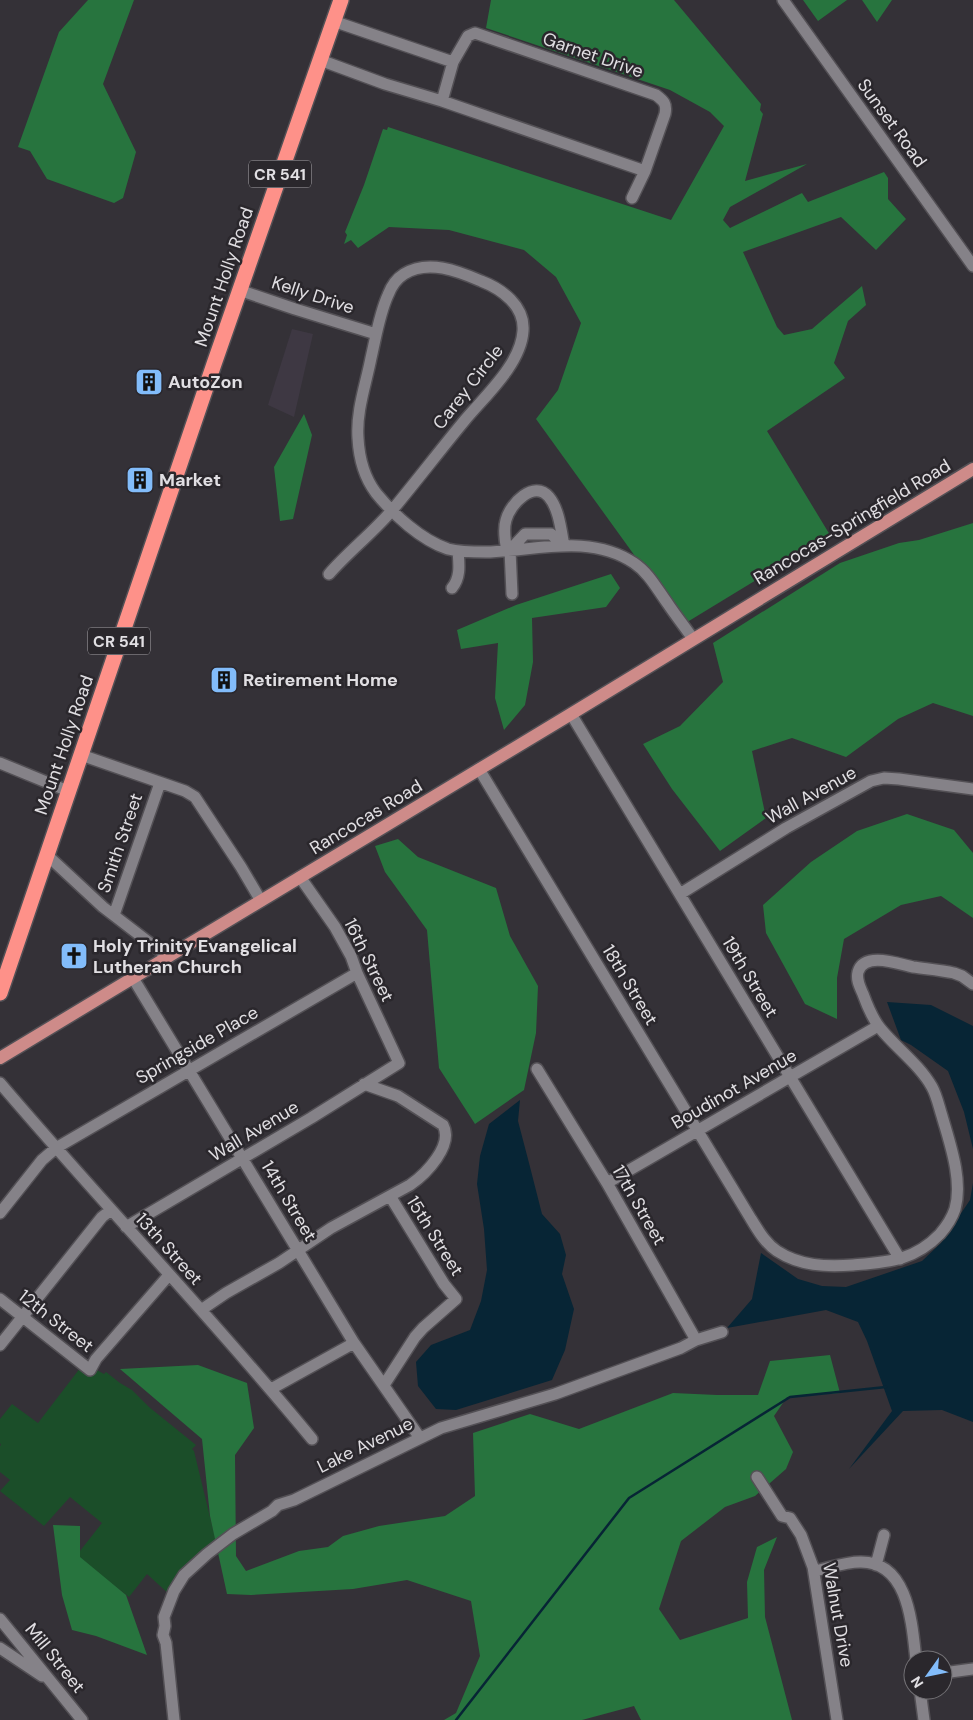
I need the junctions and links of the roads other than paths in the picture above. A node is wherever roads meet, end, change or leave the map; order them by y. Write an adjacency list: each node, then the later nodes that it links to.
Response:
1 (341, 0): 3 (highway, Mount Holly Road / CR 541)
2 (783, 0): 9 (street, Sunset Road)
3 (334, 21): 4 (highway, Mount Holly Road / CR 541); 5 (street)
4 (320, 60): 6 (street); 10 (highway, Mount Holly Road / CR 541)
5 (453, 62): 6 (street, Garnet Drive); 7 (street, Garnet Drive)
6 (442, 102): 7 (street)
7 (645, 171): 8 (street, Garnet Drive)
8 (632, 198)
9 (973, 266)
10 (240, 290): 11 (street, Kelly Drive); 23 (highway, Mount Holly Road / CR 541)
11 (376, 334): 13 (street, Carey Circle); 13 (street, Carey Circle)
12 (973, 469): 20 (main road, Rancocas-Springfield Road)
13 (393, 510): 16 (street, Carey Circle); 17 (street, Carey Circle)
14 (564, 546): 15 (street, Carey Circle); 15 (street); 21 (street, Carey Circle)
15 (508, 550): 16 (street, Carey Circle); 19 (street)
16 (458, 551): 18 (street)
17 (329, 574)
18 (452, 588)
19 (512, 594)
20 (749, 605): 21 (main road, Rancocas Road)
21 (693, 639): 22 (main road, Rancocas Road)
22 (571, 714): 25 (main road, Rancocas Road); 31 (street, 19th Street)
23 (81, 755): 26 (street); 28 (highway, Mount Holly Road / CR 541)
24 (0, 763): 28 (street)
25 (479, 769): 30 (main road, Rancocas Road); 47 (street, 18th Street)
26 (160, 783): 32 (street); 33 (street, Smith Street)
27 (973, 789): 31 (street, Wall Avenue)
28 (68, 791): 29 (highway, Mount Holly Road / CR 541)
29 (47, 855): 33 (street); 38 (highway, Mount Holly Road / CR 541)
30 (300, 877): 32 (main road, Rancocas Road); 35 (street, 16th Street)
31 (680, 894): 44 (street, 19th Street)
32 (261, 901): 34 (main road, Rancocas Road)
33 (114, 914): 34 (street)
34 (168, 957): 36 (main road, Rancocas Road)
35 (357, 973): 41 (street, 16th Street); 43 (street, Springside Place)
36 (133, 978): 40 (main road, Rancocas Road); 43 (street, 14th Street)
37 (973, 984): 39 (street, 18th Street)
38 (0, 993)
39 (878, 1026): 44 (street, Boudinot Avenue); 56 (street, 18th Street)
40 (0, 1058)
41 (399, 1062): 46 (street, Wall Avenue)
42 (537, 1069): 50 (street, 17th Street)
43 (189, 1071): 48 (street, Springside Place); 49 (street, 14th Street)
44 (790, 1077): 47 (street, Boudinot Avenue); 56 (street, 19th Street)
45 (0, 1083): 48 (street, 13th Street)
46 (364, 1084): 49 (street, Wall Avenue); 51 (street)
47 (698, 1130): 50 (street, Boudinot Avenue); 56 (street, 18th Street)
48 (56, 1148): 52 (street, 13th Street); 53 (street, Springside Place)
49 (242, 1159): 54 (street, Wall Avenue); 55 (street, 14th Street)
50 (607, 1183): 62 (street, 17th Street)
51 (390, 1196): 55 (street); 65 (street, 15th Street)
52 (111, 1210): 54 (street, 13th Street); 60 (street)
53 (0, 1213)
54 (126, 1227): 57 (street, 13th Street)
55 (298, 1249): 59 (street); 63 (street, 14th Street)
56 (900, 1259)
57 (169, 1275): 59 (street, 13th Street); 60 (street, 12th Street)
58 (0, 1299): 60 (street, 12th Street)
59 (201, 1310): 66 (street, 13th Street)
60 (23, 1317): 64 (street)
61 (722, 1332): 62 (street, Lake Avenue)
62 (696, 1340): 68 (street, Lake Avenue)
63 (354, 1342): 65 (street, 14th Street); 66 (street)
64 (0, 1345)
65 (384, 1385): 68 (street, 14th Street)
66 (271, 1388): 67 (street, 13th Street)
67 (312, 1438)
68 (420, 1438): 81 (street, Lake Avenue)
69 (757, 1477): 72 (street, Walnut Drive)
70 (884, 1536): 71 (street)
71 (876, 1565): 72 (street); 75 (street)
72 (814, 1571): 82 (street, Walnut Drive)
73 (0, 1619): 78 (street, Mill Street)
74 (0, 1648): 78 (street)
75 (915, 1650)
76 (973, 1669): 77 (street)
77 (953, 1672)
78 (50, 1681): 80 (street, Mill Street)
79 (921, 1700): 83 (street)
80 (82, 1720)
81 (174, 1720)
82 (838, 1720)
83 (924, 1720)

